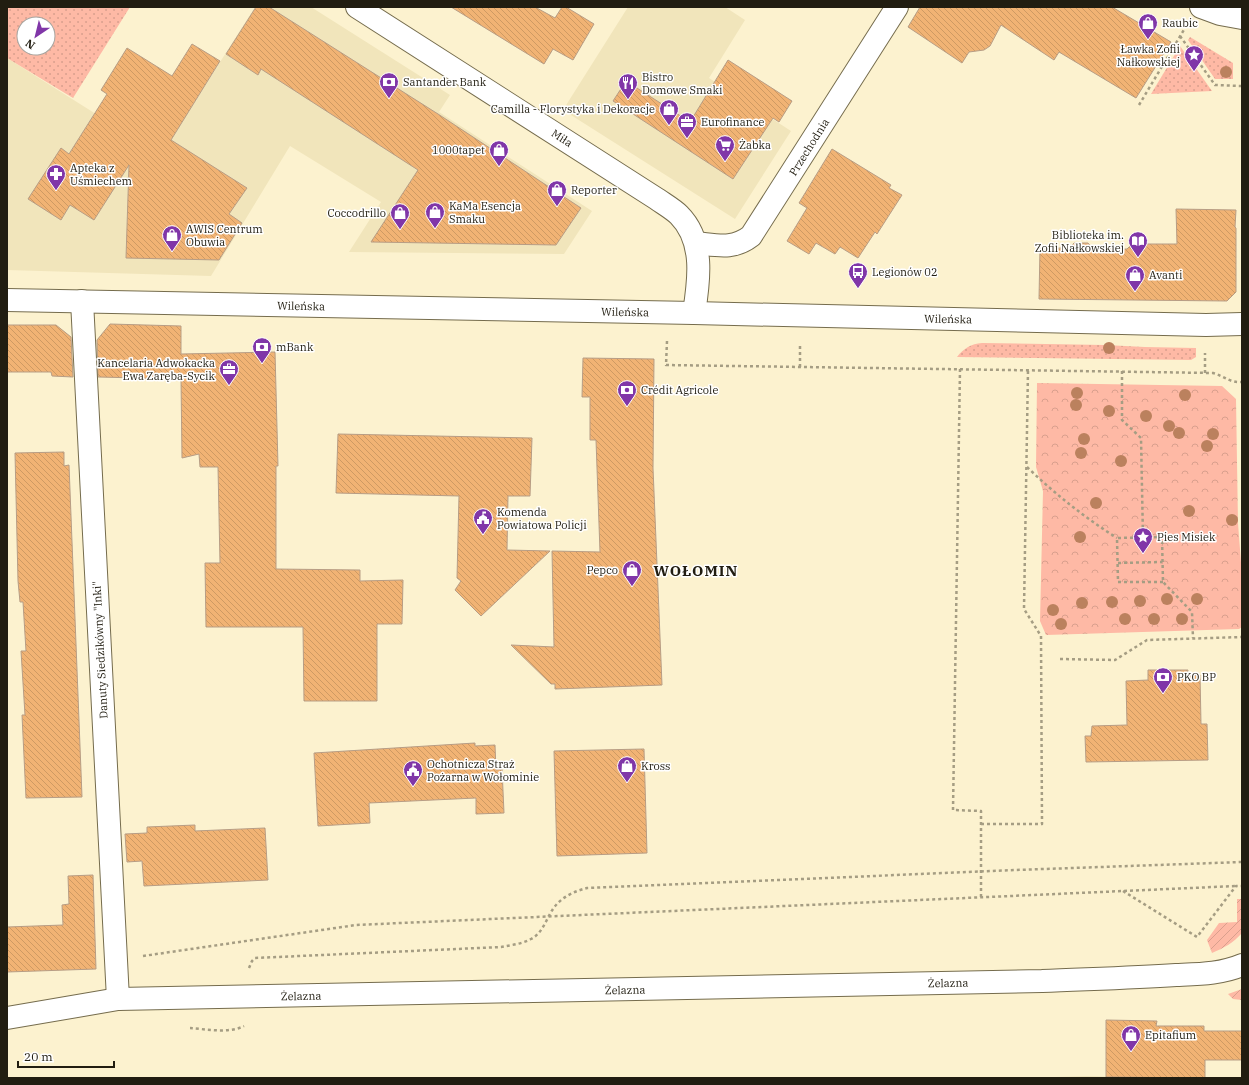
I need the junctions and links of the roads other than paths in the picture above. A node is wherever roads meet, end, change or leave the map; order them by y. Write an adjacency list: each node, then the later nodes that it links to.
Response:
1 (357, 7): 5 (street, Miła)
2 (897, 7): 5 (street, Przechodnia)
3 (1201, 7): 4 (street)
4 (1242, 18)
5 (696, 243): 8 (street, Miła)
6 (7, 300): 7 (street, Wileńska)
7 (82, 301): 8 (street, Wileńska); 11 (street, Danuty Siedzikówny "Inki")
8 (694, 313): 9 (street, Wileńska)
9 (1242, 324)
10 (1242, 965): 11 (street, Żelazna)
11 (118, 999): 12 (street, Żelazna)
12 (7, 1018)

